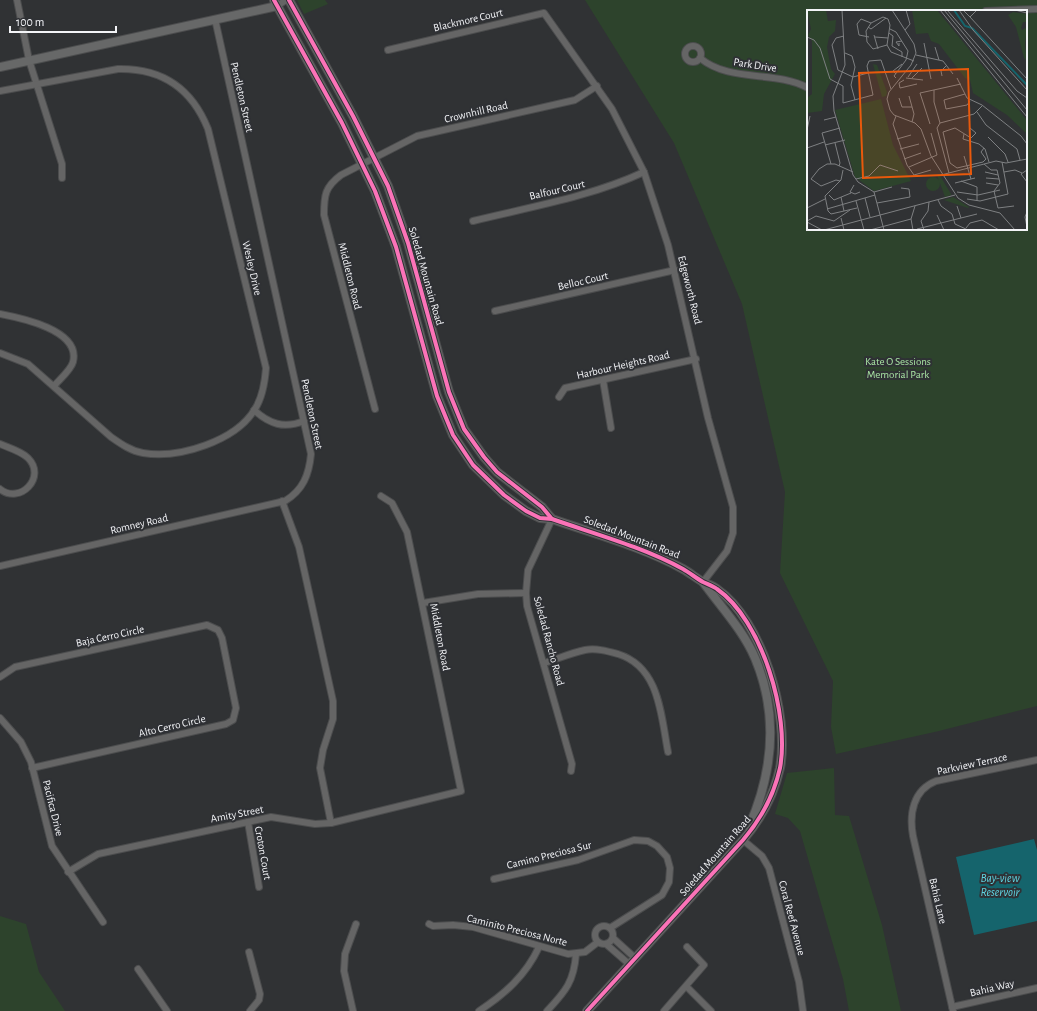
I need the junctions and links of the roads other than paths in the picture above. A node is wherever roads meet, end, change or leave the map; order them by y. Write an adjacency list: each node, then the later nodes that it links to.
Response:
1 (17, 0): 10 (street)
2 (287, 0): 3 (street); 16 (main road, Soledad Mountain Road)
3 (275, 3): 6 (main road); 17 (main road, Soledad Mountain Road)
4 (1037, 9): 5 (street)
5 (1012, 10)
6 (214, 19): 10 (main road); 31 (street, Pendleton Street)
7 (550, 20): 8 (street, Blackmore Court); 13 (street, Edgeworth Road)
8 (388, 50)
9 (700, 58): 14 (street, Park Drive)
10 (29, 60): 11 (main road); 12 (street)
11 (0, 67)
12 (36, 85): 15 (street, Wesley Drive); 19 (street); 30 (street, Wesley Drive)
13 (597, 86): 16 (street, Crownhill Road); 18 (street, Edgeworth Road)
14 (807, 88)
15 (0, 91)
16 (374, 157): 17 (street, Crownhill Road); 37 (main road, Soledad Mountain Road)
17 (361, 164): 29 (street, Middleton Road); 37 (main road, Soledad Mountain Road)
18 (644, 172): 20 (street, Balfour Court); 21 (street, Edgeworth Road)
19 (62, 178)
20 (473, 221)
21 (675, 270): 22 (street, Belloc Court); 25 (street, Edgeworth Road)
22 (495, 311)
23 (0, 314): 27 (street)
24 (0, 352): 27 (street, Wesley Drive)
25 (696, 359): 26 (street, Harbour Heights Road); 39 (street, Edgeworth Road)
26 (602, 380): 28 (street, Harbour Heights Road); 32 (street)
27 (54, 386): 30 (street, Wesley Drive)
28 (559, 397)
29 (375, 409)
30 (254, 410): 31 (street)
31 (304, 421): 36 (street, Pendleton Street)
32 (611, 428)
33 (0, 444): 34 (street)
34 (0, 489)
35 (381, 496): 41 (street, Middleton Road)
36 (282, 502): 38 (street, Romney Road); 53 (street)
37 (552, 519): 39 (main road, Soledad Mountain Road); 40 (street, Soledad Rancho Road)
38 (0, 566)
39 (703, 582): 54 (main road); 54 (main road, Soledad Mountain Road)
40 (526, 593): 41 (street); 43 (street, Soledad Rancho Road)
41 (423, 603): 50 (street, Middleton Road)
42 (222, 638): 44 (street, Baja Cerro Circle); 48 (street, Alto Cerro Circle)
43 (544, 662): 46 (street); 49 (street, Soledad Rancho Road)
44 (0, 677)
45 (0, 718): 48 (street, Pacifica Drive)
46 (668, 752)
47 (1037, 760): 51 (street, Parkview Terrace)
48 (32, 768): 55 (street, Pacifica Drive)
49 (571, 771)
50 (461, 791): 53 (street, Amity Street)
51 (917, 796): 73 (street, Bahia Lane)
52 (248, 822): 53 (street, Amity Street); 55 (street, Amity Street); 57 (street, Croton Court)
53 (331, 823)
54 (743, 840): 69 (main road, Soledad Mountain Road); 82 (street, Coral Reef Avenue)
55 (68, 872): 58 (street, Pacifica Drive)
56 (494, 879): 61 (street, Camino Preciosa Sur)
57 (259, 887)
58 (103, 922)
59 (356, 924): 76 (street)
60 (429, 924): 65 (street, Caminito Preciosa Norte)
61 (610, 928): 62 (street); 63 (street)
62 (613, 938): 64 (street); 69 (street)
63 (598, 942): 64 (street); 68 (street, Caminito Preciosa Norte)
64 (606, 944): 69 (street)
65 (539, 947): 68 (street, Caminito Preciosa Norte); 77 (street)
66 (687, 947): 71 (street)
67 (249, 952): 75 (street)
68 (576, 954): 78 (street)
69 (632, 961): 79 (main road, Soledad Mountain Road)
70 (138, 969): 74 (street)
71 (687, 987): 80 (street); 81 (street)
72 (1037, 988): 73 (street, Bahia Way)
73 (952, 1009)
74 (167, 1011)
75 (250, 1011)
76 (353, 1011)
77 (479, 1011)
78 (547, 1011)
79 (587, 1011)
80 (664, 1011)
81 (711, 1011)
82 (803, 1011)

